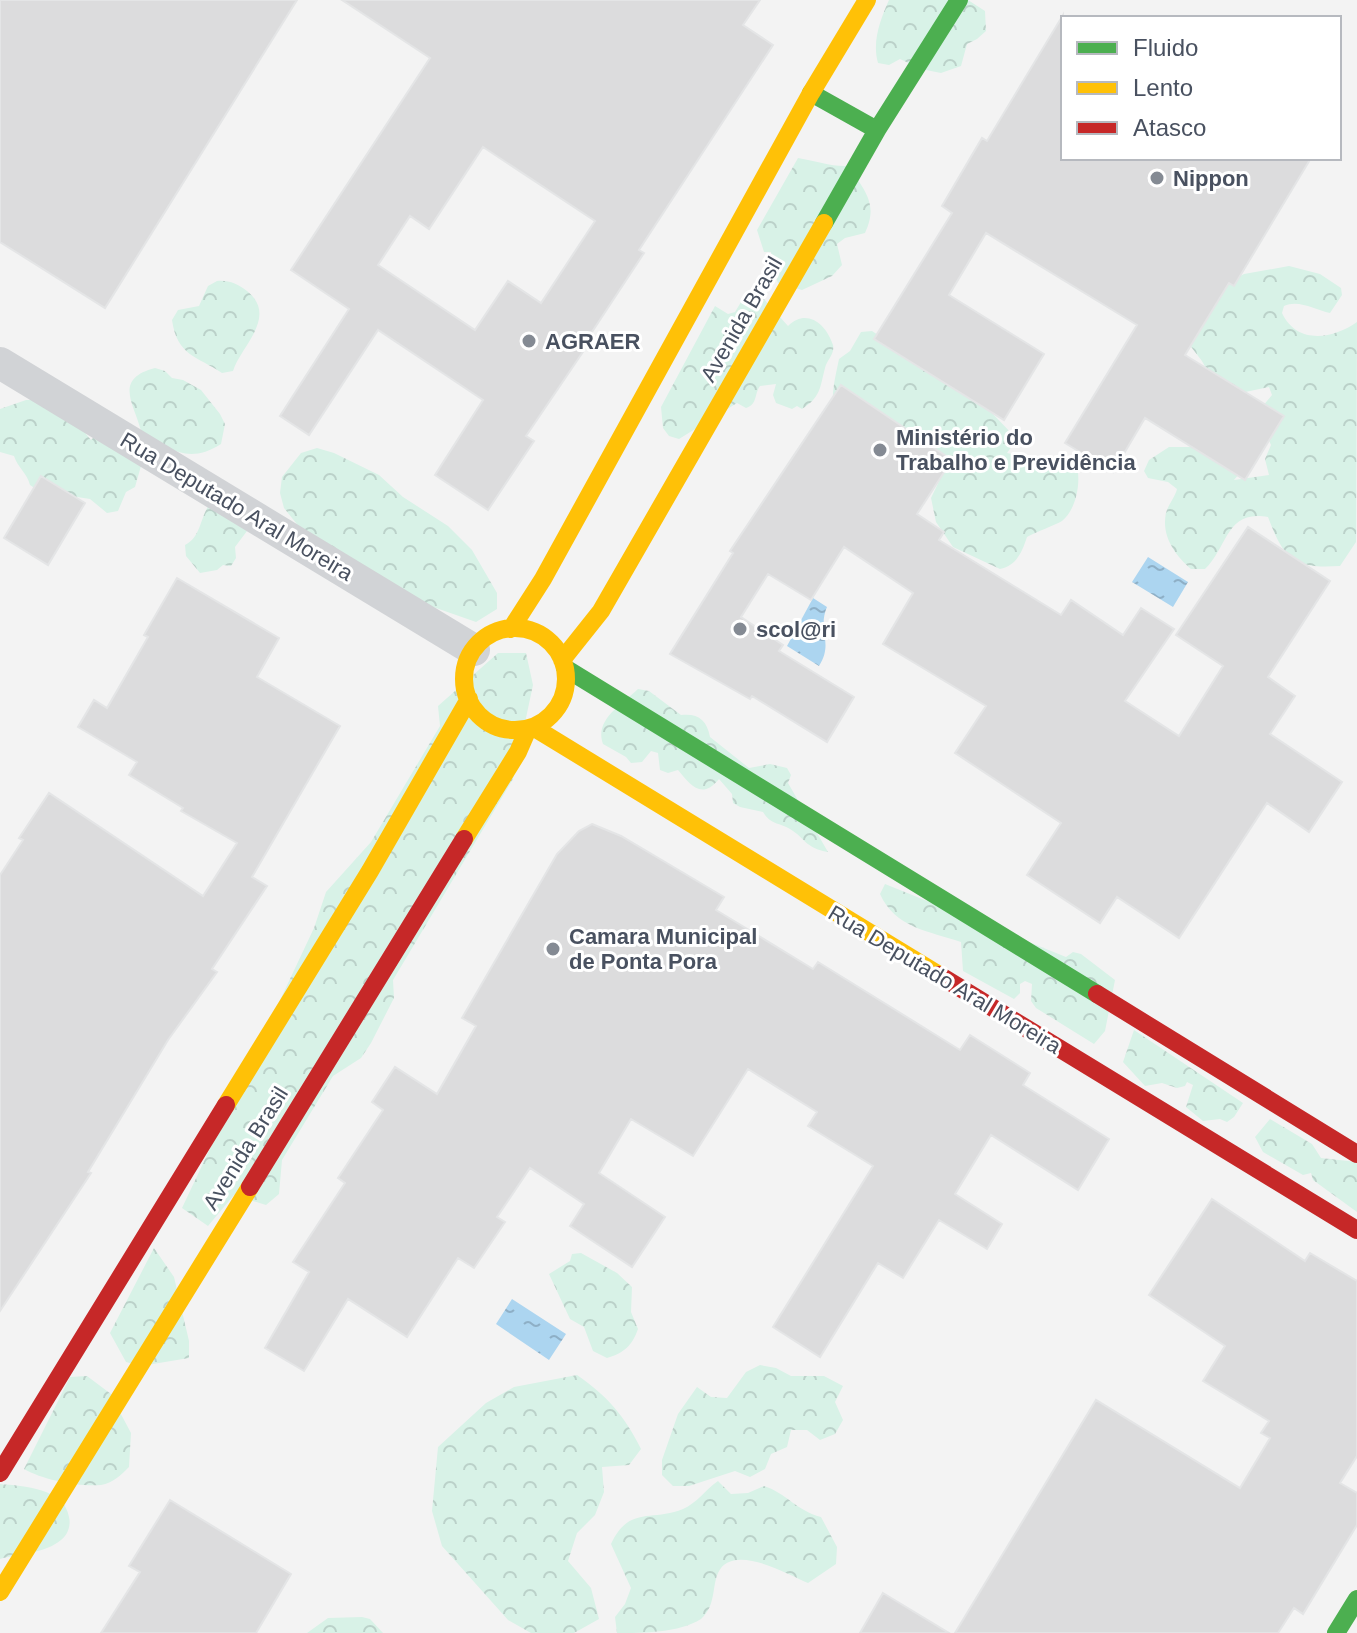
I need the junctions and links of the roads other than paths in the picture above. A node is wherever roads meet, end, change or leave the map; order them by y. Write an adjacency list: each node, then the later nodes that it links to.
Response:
1 (867, 0): 3 (main road)
2 (959, 0): 4 (main road, Avenida Brasil)
3 (811, 93): 4 (main road); 6 (main road)
4 (877, 130): 8 (main road, Avenida Brasil)
5 (0, 363): 7 (street, Rua Deputado Aral Moreira)
6 (511, 629): 7 (main road); 8 (main road)
7 (474, 650): 9 (main road)
8 (563, 664): 10 (main road); 11 (main road)
9 (469, 699): 10 (main road); 13 (main road, Avenida Brasil)
10 (530, 728): 12 (main road, Rua Deputado Aral Moreira); 14 (main road, Avenida Brasil)
11 (1357, 1154)
12 (1357, 1230)
13 (0, 1473)
14 (0, 1592)
15 (1357, 1599): 16 (main road)
16 (1336, 1633)

